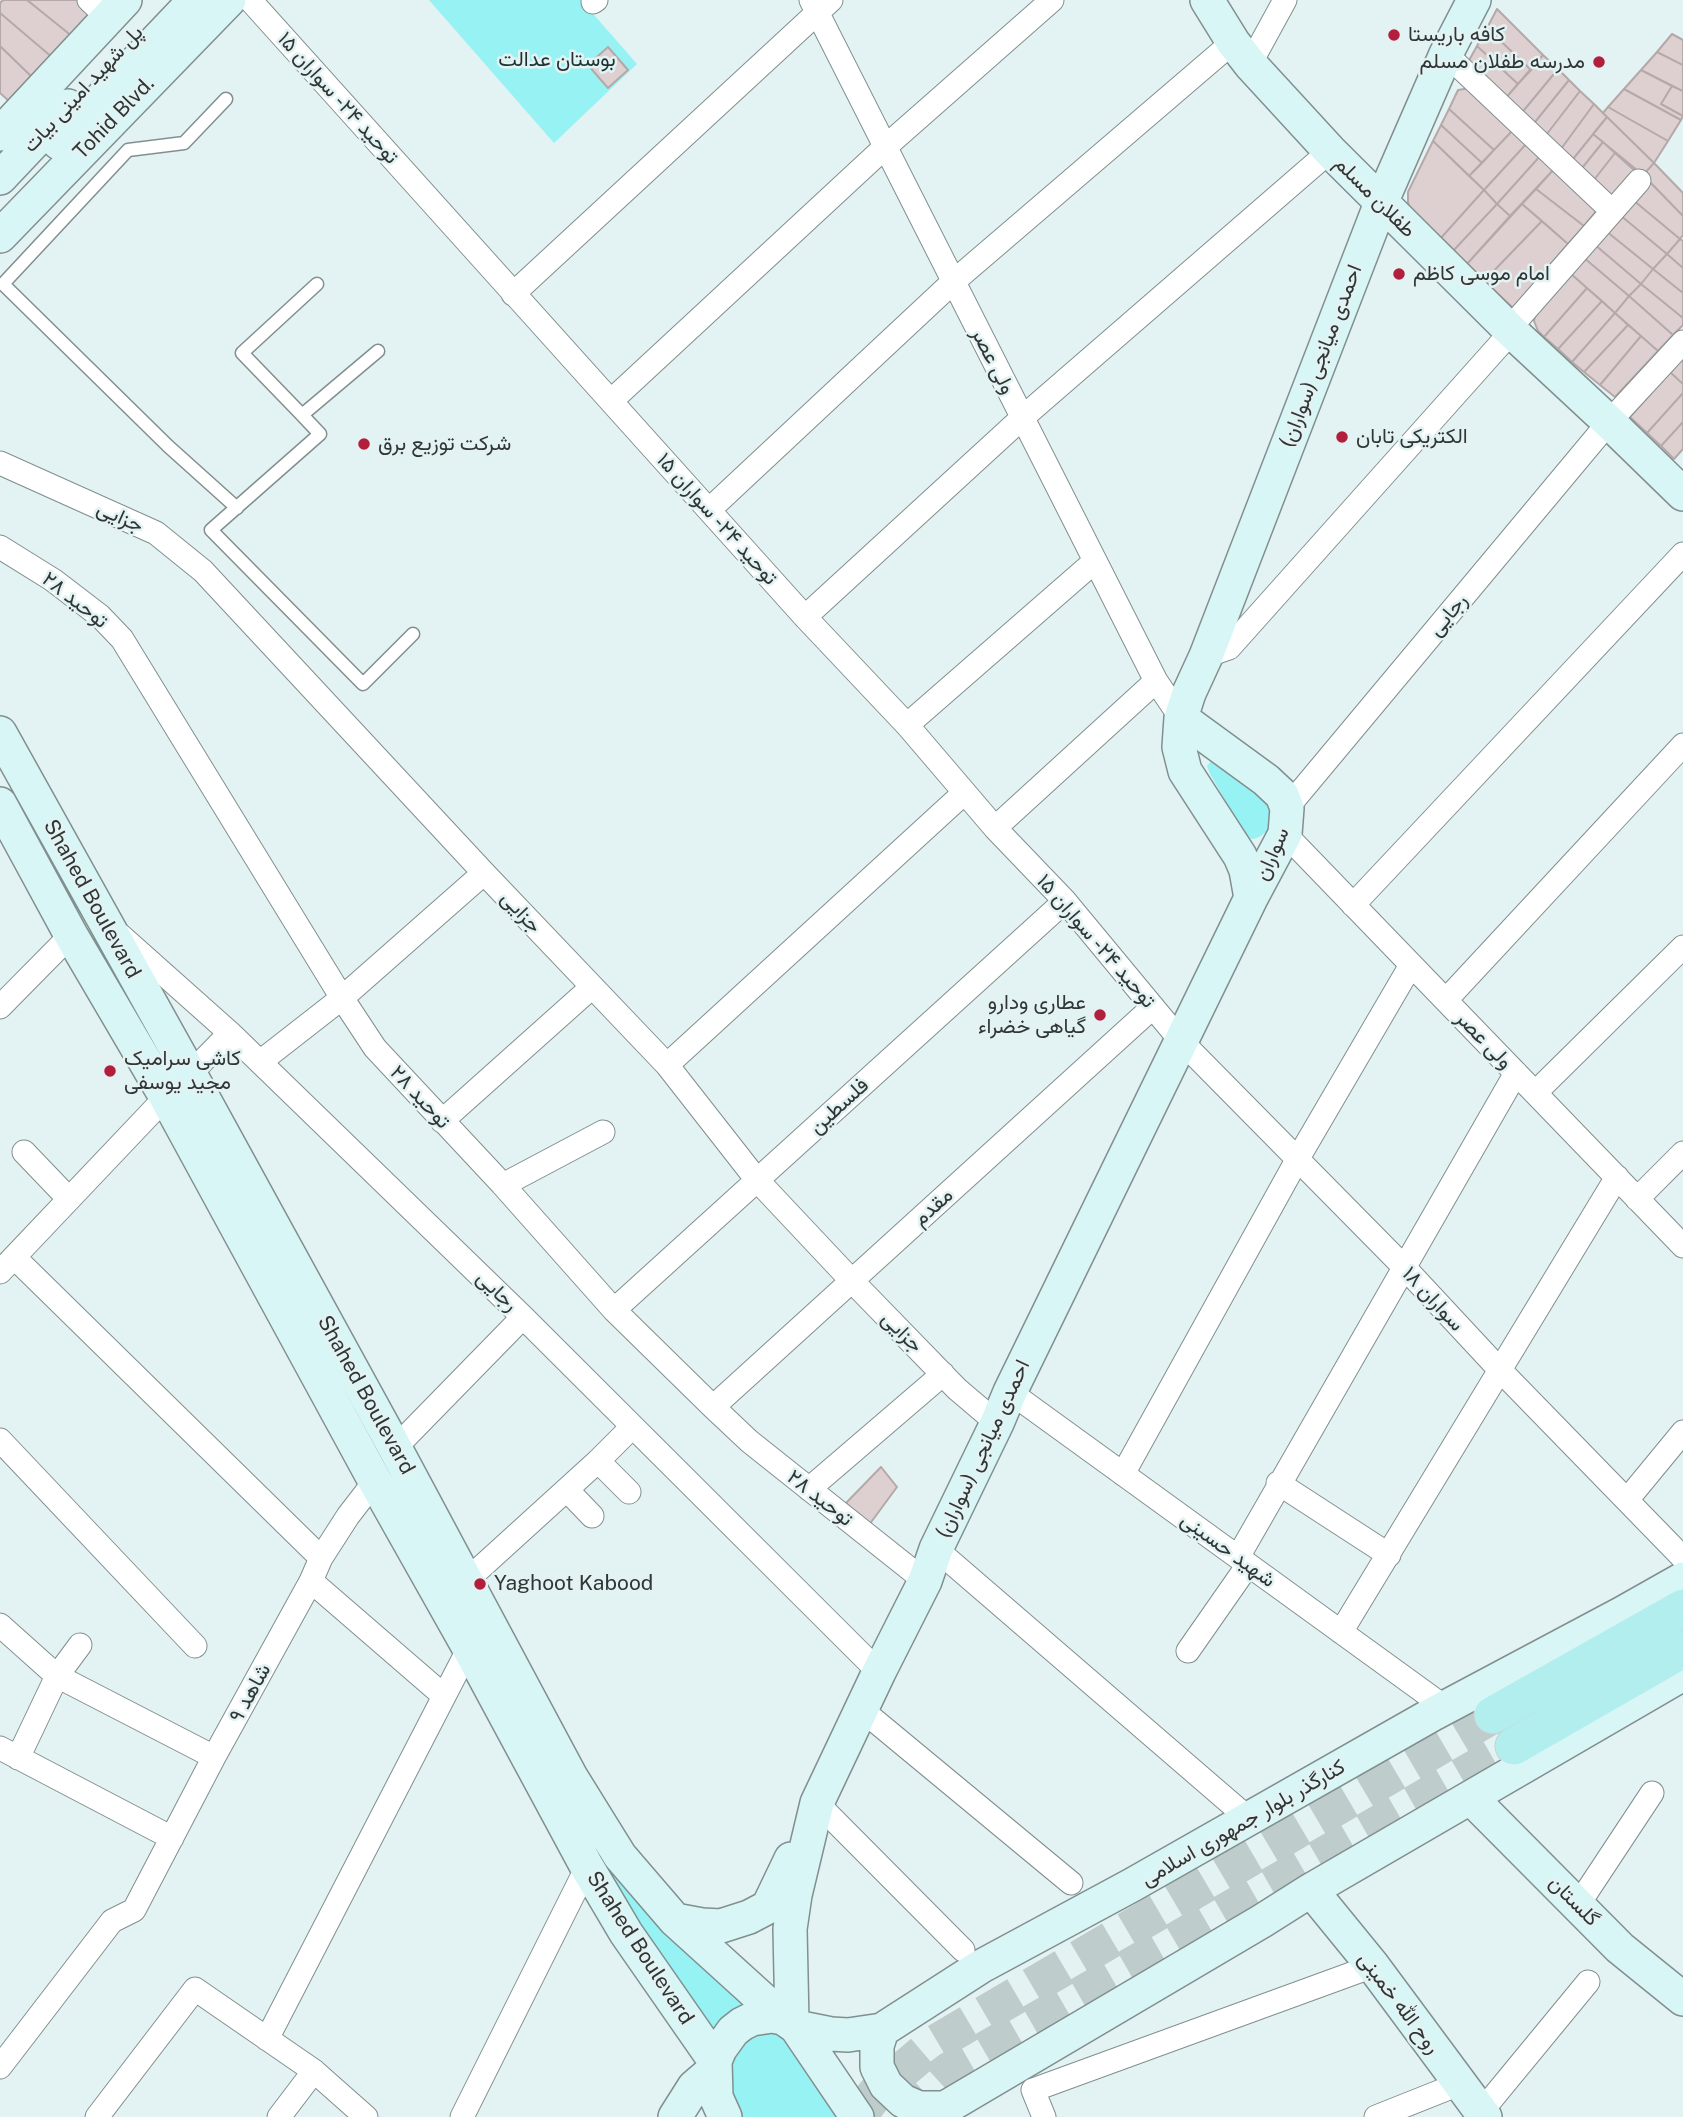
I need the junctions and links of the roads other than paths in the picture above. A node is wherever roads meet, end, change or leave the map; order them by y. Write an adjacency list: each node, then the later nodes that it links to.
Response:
1 (167, 0): 13 (main road, پل شهید امینی بیات)
2 (195, 0): 13 (main road, پل شهید امینی بیات)
3 (229, 0): 16 (main road, Tohid Blvd.)
4 (250, 0): 27 (street, توحید ۲۴- سواران ۱۵)
5 (1052, 0): 17 (street)
6 (1207, 0): 11 (main road, طفلان مسلم)
7 (1285, 0): 11 (street)
8 (1474, 0): 12 (main road, احمدی میانجی (سواران))
9 (820, 4): 17 (street, ولی عصر); 27 (street)
10 (107, 6): 15 (main road)
11 (1241, 53): 18 (main road, طفلان مسلم); 25 (street)
12 (1446, 54): 21 (main road, احمدی میانجی (سواران)); 23 (street)
13 (111, 74): 19 (main road, پل شهید امینی بیات); 22 (main road, پل شهید امینی بیات)
14 (226, 99): 16 (lane)
15 (0, 134)
16 (117, 138): 24 (main road, Tohid Blvd.); 37 (lane)
17 (884, 148): 25 (street, ولی عصر); 31 (street)
18 (1330, 151): 21 (main road, طفلان مسلم); 33 (street)
19 (0, 178)
20 (1639, 181): 23 (street)
21 (1381, 202): 28 (main road, طفلان مسلم); 44 (main road, احمدی میانجی (سواران))
22 (0, 206)
23 (1612, 211): 28 (street)
24 (0, 236)
25 (953, 282): 33 (street, ولی عصر); 38 (street)
26 (317, 284): 32 (lane)
27 (513, 294): 31 (street, توحید ۲۴- سواران ۱۵)
28 (1511, 330): 34 (main road, طفلان مسلم); 44 (street)
29 (1683, 342): 34 (street, رجایی)
30 (378, 351): 32 (lane)
31 (611, 401): 38 (street, توحید ۲۴- سواران ۱۵)
32 (302, 415): 37 (lane)
33 (1022, 418): 41 (street, ولی عصر); 42 (street)
34 (1609, 422): 36 (main road, طفلان مسلم); 52 (street, رجایی)
35 (0, 463): 54 (street, جزایی)
36 (1683, 494)
37 (237, 508): 43 (lane)
38 (709, 510): 42 (street, توحید ۲۴- سواران ۱۵)
39 (0, 547): 63 (street, توحید ۲۸)
40 (1683, 554): 57 (street)
41 (1094, 562): 45 (street, ولی عصر); 47 (street)
42 (805, 617): 47 (street, توحید ۲۴- سواران ۱۵)
43 (413, 634)
44 (1206, 656): 46 (main road, احمدی میانجی (سواران))
45 (1156, 681): 46 (street, ولی عصر); 53 (street)
46 (1181, 718): 52 (main road); 55 (main road, احمدی میانجی (سواران))
47 (906, 725): 50 (street, توحید ۲۴- سواران ۱۵)
48 (0, 733): 58 (main road, Shahed Boulevard)
49 (1683, 745): 64 (street)
50 (964, 793): 53 (street, توحید ۲۴- سواران ۱۵); 70 (street)
51 (0, 804): 59 (main road, Shahed Boulevard)
52 (1286, 821): 55 (main road, سواران); 57 (street, ولی عصر)
53 (995, 828): 56 (street, توحید ۲۴- سواران ۱۵)
54 (484, 873): 62 (street, جزایی); 63 (street)
55 (1251, 898): 68 (main road, احمدی میانجی (سواران))
56 (1065, 901): 66 (street, توحید ۲۴- سواران ۱۵); 81 (street, فلسطین)
57 (1353, 905): 61 (street, ولی عصر)
58 (105, 922): 67 (street, رجایی); 72 (main road, Shahed Boulevard)
59 (71, 935): 65 (street); 74 (main road, Shahed Boulevard)
60 (1683, 947): 73 (street)
61 (1411, 965): 64 (street, ولی عصر); 79 (street)
62 (592, 987): 70 (street, جزایی); 75 (street)
63 (342, 998): 69 (street); 75 (street, توحید ۲۸)
64 (1446, 1000): 71 (street, ولی عصر)
65 (0, 1006)
66 (1153, 1007): 68 (street, توحید ۲۴- سواران ۱۵); 88 (street, مقدم)
67 (230, 1033): 69 (street, رجایی); 72 (street)
68 (1181, 1041): 79 (street, سواران ۱۸); 93 (main road, احمدی میانجی (سواران))
69 (260, 1062): 90 (street, رجایی)
70 (667, 1065): 81 (street, جزایی)
71 (1516, 1073): 73 (street, ولی عصر); 87 (street)
72 (190, 1074): 99 (main road, Shahed Boulevard)
73 (1535, 1093): 80 (street, ولی عصر)
74 (166, 1097): 83 (street); 102 (main road, Shahed Boulevard)
75 (442, 1121): 82 (street, توحید ۲۸)
76 (603, 1132): 82 (street)
77 (24, 1152): 83 (street)
78 (1683, 1153): 84 (street)
79 (1297, 1160): 87 (street, سواران ۱۸); 101 (street)
80 (1617, 1177): 84 (street, ولی عصر); 91 (street)
81 (757, 1180): 88 (street, جزایی); 89 (street, فلسطین)
82 (503, 1185): 89 (street, توحید ۲۸)
83 (69, 1199): 86 (street)
84 (1637, 1199): 85 (street, ولی عصر)
85 (1683, 1246)
86 (6, 1260): 111 (street)
87 (1405, 1268): 91 (street, سواران ۱۸); 103 (street)
88 (852, 1281): 92 (street, جزایی); 94 (street, مقدم)
89 (614, 1310): 94 (street, توحید ۲۸)
90 (523, 1317): 96 (street, رجایی); 99 (street)
91 (1499, 1369): 107 (street, سواران ۱۸); 110 (street)
92 (943, 1374): 95 (street, جزایی); 104 (street)
93 (1010, 1392): 95 (main road, احمدی میانجی (سواران)); 101 (street, شهید حسینی)
94 (713, 1407): 104 (street, توحید ۲۸)
95 (997, 1423): 109 (main road, احمدی میانجی (سواران))
96 (632, 1427): 100 (street); 126 (street, رجایی)
97 (1683, 1432): 107 (street)
98 (0, 1440): 122 (street)
99 (395, 1448): 116 (main road, Shahed Boulevard)
100 (598, 1461): 105 (street); 106 (street)
101 (1123, 1474): 113 (street, شهید حسینی)
102 (375, 1481): 111 (street, شاهد ۹); 123 (main road, Shahed Boulevard)
103 (1278, 1483): 110 (street); 113 (street)
104 (809, 1489): 117 (street, توحید ۲۸)
105 (567, 1490): 108 (street); 116 (street)
106 (629, 1492)
107 (1627, 1500): 112 (street, سواران ۱۸)
108 (592, 1516)
109 (936, 1549): 117 (main road, احمدی میانجی (سواران)); 139 (street)
110 (1389, 1555): 120 (street)
111 (321, 1558): 115 (street, شاهد ۹)
112 (1683, 1558)
113 (1243, 1561): 120 (street, شهید حسینی); 125 (street)
114 (1683, 1579): 130 (main road, کنارگذر بلوار جمهوری اسلامی)
115 (311, 1581): 129 (street); 135 (street, شاهد ۹)
116 (466, 1581): 145 (main road, Shahed Boulevard)
117 (925, 1581): 126 (main road, احمدی میانجی (سواران))
118 (1683, 1608): 132 (main road)
119 (0, 1625): 128 (street)
120 (1341, 1632): 130 (street, شهید حسینی)
121 (80, 1645): 128 (street)
122 (195, 1646)
123 (469, 1647): 129 (street); 141 (main road, Shahed Boulevard)
124 (1683, 1649): 133 (main road)
125 (1188, 1651)
126 (878, 1672): 131 (main road, احمدی میانجی (سواران))
127 (1683, 1674): 137 (main road)
128 (57, 1676): 134 (street); 135 (street)
129 (444, 1696): 152 (street)
130 (1446, 1708): 139 (main road, کنارگذر بلوار جمهوری اسلامی)
131 (862, 1710): 138 (main road, احمدی میانجی (سواران)); 142 (street)
132 (1493, 1715)
133 (1514, 1746)
134 (9, 1753): 140 (street)
135 (214, 1757): 140 (street, شاهد ۹)
136 (1652, 1793): 144 (street)
137 (1471, 1798): 143 (main road); 144 (main road, گلستان)
138 (817, 1803): 145 (main road); 146 (street); 150 (main road, احمدی میانجی (سواران))
139 (1249, 1819): 151 (main road, کنارگذر بلوار جمهوری اسلامی)
140 (172, 1838): 154 (street, شاهد ۹)
141 (587, 1867): 153 (main road, Shahed Boulevard); 162 (street)
142 (1071, 1883)
143 (1311, 1890): 147 (main road, روح الله خمینی); 157 (main road)
144 (1578, 1905): 149 (main road, گلستان)
145 (674, 1920): 150 (main road, Shahed Boulevard)
146 (962, 1950)
147 (1373, 1966): 156 (main road, روح الله خمینی); 166 (street)
148 (1588, 1982): 158 (street)
149 (1681, 1991)
150 (791, 2022): 151 (main road, کنارگذر بلوار جمهوری اسلامی); 153 (main road); 165 (main road, Shahed Boulevard)
151 (882, 2030): 157 (main road)
152 (267, 2039): 155 (street); 159 (street)
153 (715, 2065): 163 (main road); 164 (main road)
154 (0, 2067)
155 (314, 2071): 160 (street); 161 (street)
156 (1459, 2084): 158 (main road, روح الله خمینی); 167 (street)
157 (939, 2113)
158 (1483, 2114)
159 (97, 2117)
160 (279, 2117)
161 (366, 2117)
162 (462, 2117)
163 (675, 2117)
164 (725, 2117)
165 (857, 2117)
166 (1044, 2117)
167 (1376, 2117)

